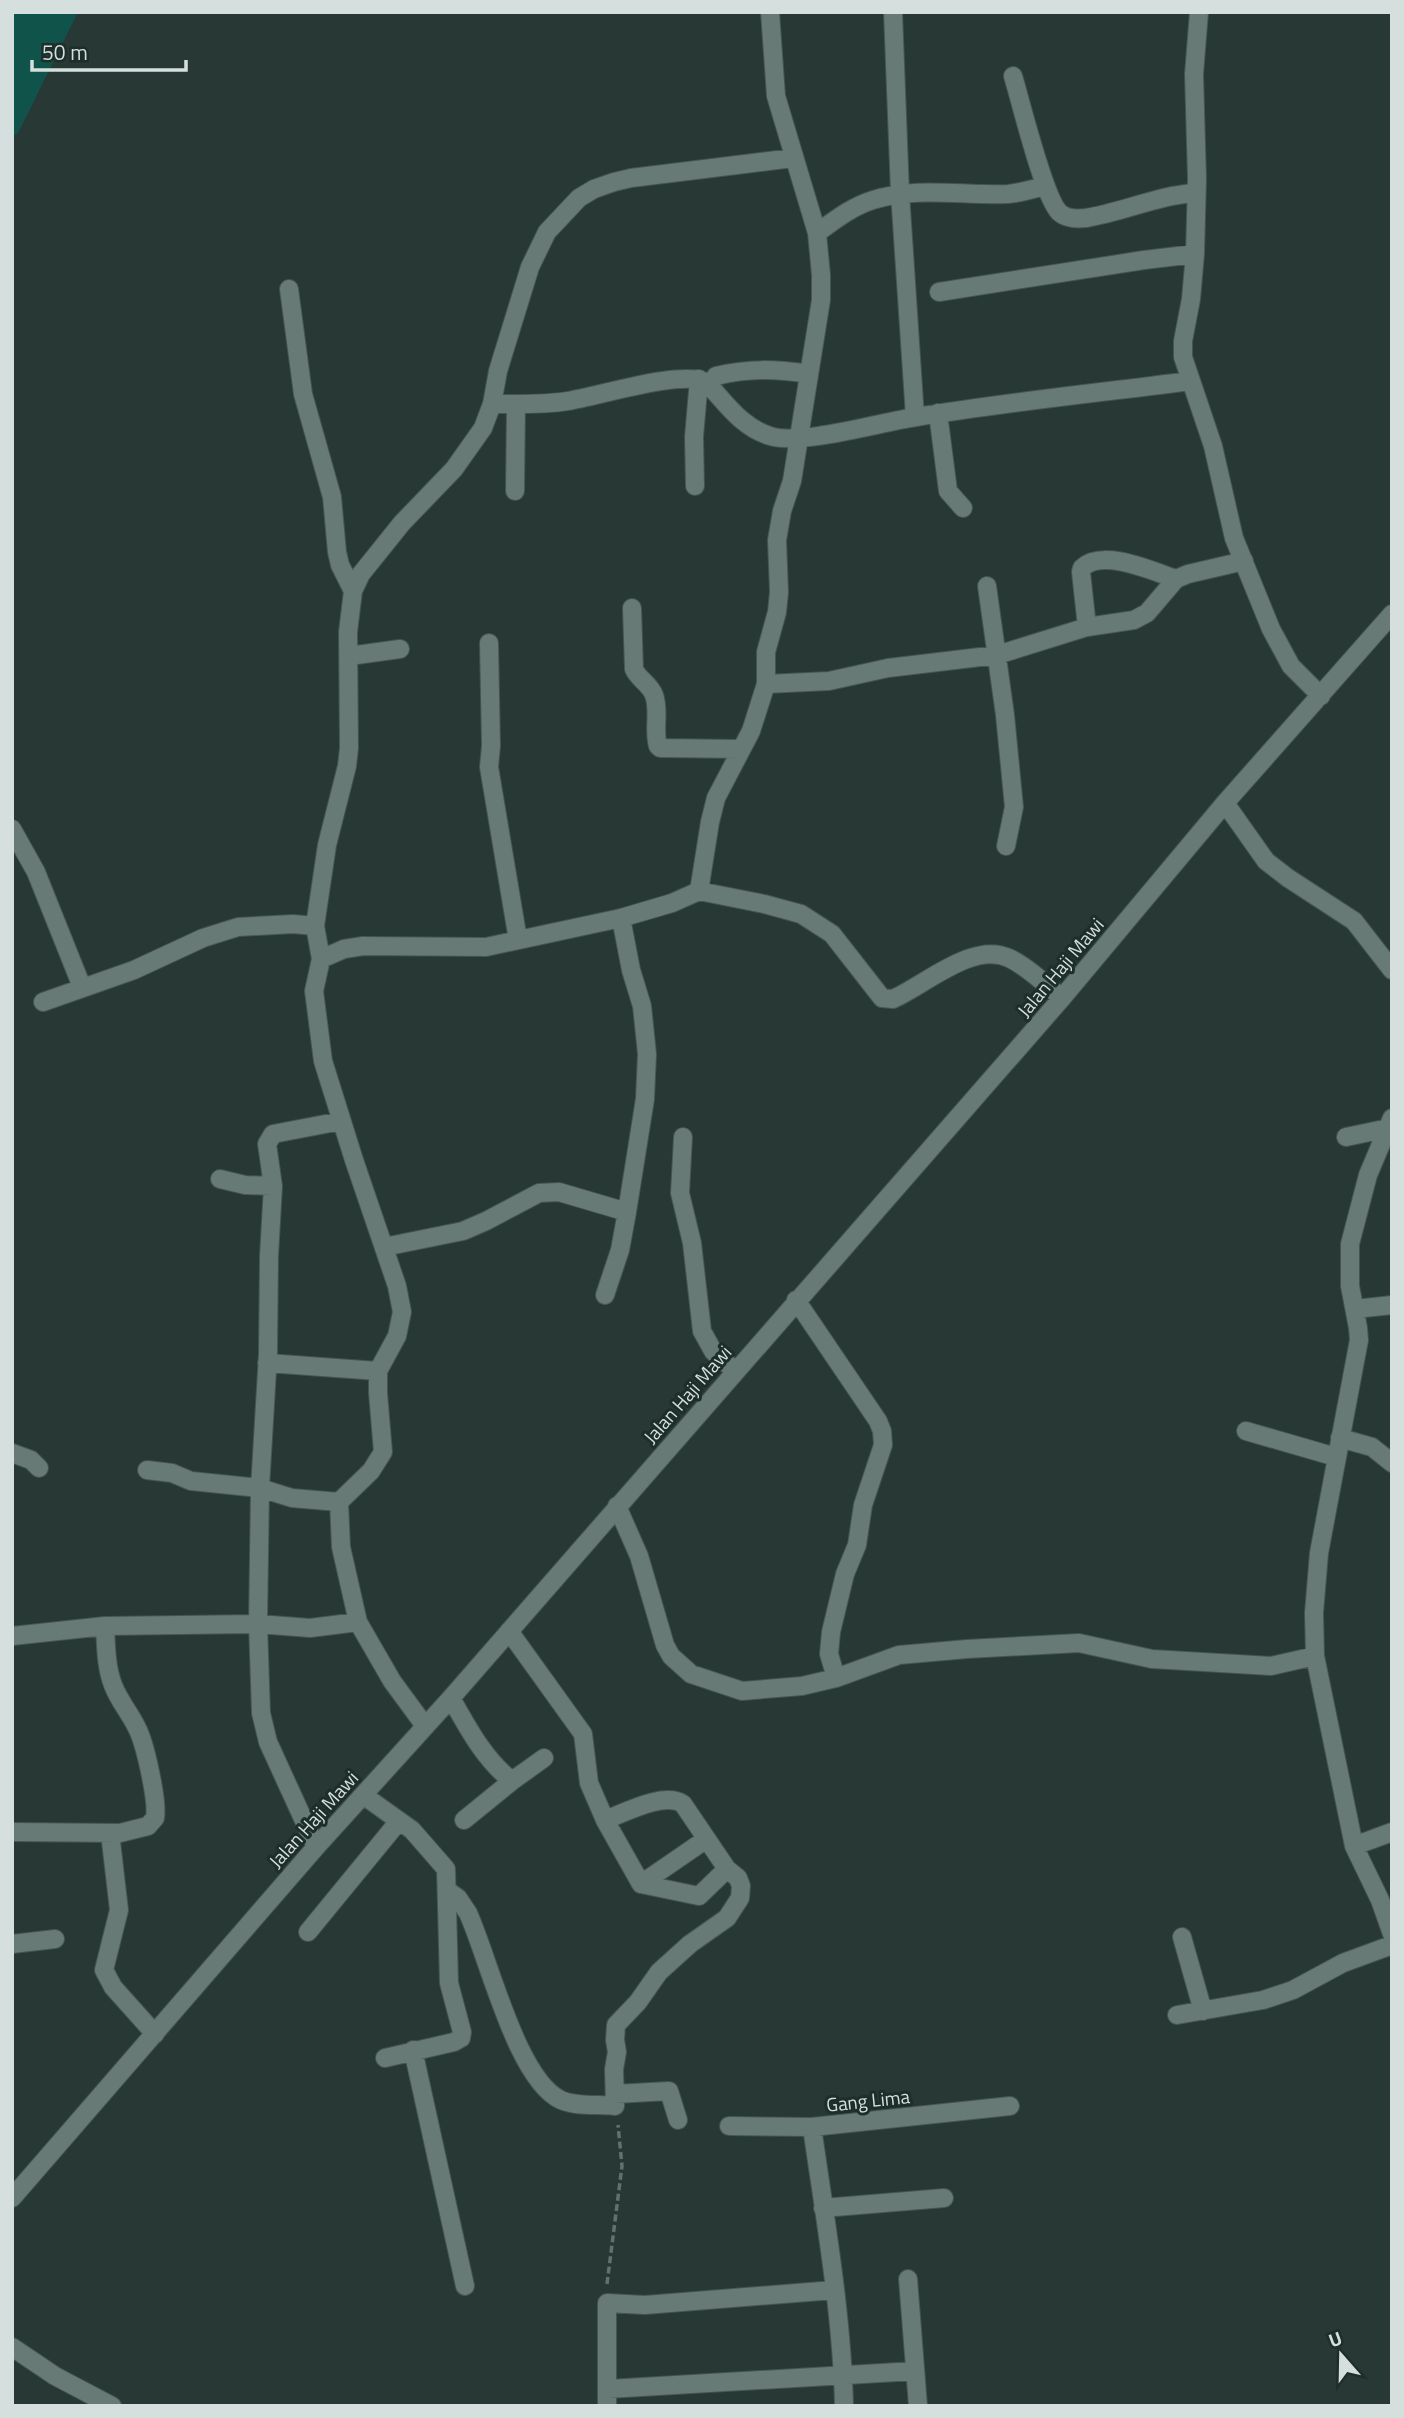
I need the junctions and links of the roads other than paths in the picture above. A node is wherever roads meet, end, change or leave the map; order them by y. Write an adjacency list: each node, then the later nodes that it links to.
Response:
1 (770, 12): 5 (street)
2 (893, 12): 7 (street)
3 (1199, 12): 8 (street)
4 (1013, 76): 6 (street)
5 (793, 159): 9 (street); 16 (street)
6 (1045, 186): 7 (street); 8 (street)
7 (900, 193): 9 (street); 19 (street)
8 (1196, 193): 10 (street)
9 (817, 233): 13 (street)
10 (1195, 254): 12 (street); 15 (street)
11 (289, 289): 27 (street)
12 (939, 292)
13 (809, 374): 14 (street); 20 (street)
14 (708, 378): 17 (street); 20 (street); 21 (street)
15 (1189, 381): 18 (street); 24 (street)
16 (492, 404): 17 (street); 27 (street)
17 (516, 404): 22 (street)
18 (938, 413): 19 (street); 23 (street)
19 (915, 417): 20 (street)
20 (800, 438): 35 (street)
21 (695, 486)
22 (515, 491)
23 (963, 508)
24 (1244, 561): 25 (street); 36 (street)
25 (1176, 579): 30 (street); 30 (street)
26 (987, 586): 33 (street)
27 (353, 591): 34 (street)
28 (632, 608): 37 (street)
29 (1392, 614): 36 (street, Jalan Haji Mawi)
30 (1087, 627): 33 (street)
31 (489, 643): 44 (street)
32 (400, 649): 34 (street)
33 (997, 655): 35 (street); 40 (street)
34 (349, 656): 43 (street)
35 (766, 684): 37 (street)
36 (1321, 696): 38 (street, Jalan Haji Mawi)
37 (741, 749): 41 (street)
38 (1225, 803): 46 (street); 48 (street, Jalan Haji Mawi)
39 (12, 829): 47 (street)
40 (1006, 846)
41 (699, 891): 42 (street); 48 (street)
42 (621, 918): 44 (street); 56 (street)
43 (315, 926): 45 (street); 47 (street)
44 (518, 940): 45 (street)
45 (321, 959): 50 (street)
46 (1392, 970)
47 (82, 987): 49 (street)
48 (1062, 998): 59 (street, Jalan Haji Mawi)
49 (43, 1002)
50 (341, 1121): 55 (street); 57 (street)
51 (1390, 1123): 53 (street); 61 (street)
52 (683, 1137): 64 (street)
53 (1346, 1138)
54 (220, 1179): 55 (street)
55 (273, 1186): 62 (street)
56 (628, 1212): 57 (street); 58 (street)
57 (384, 1247): 63 (street)
58 (605, 1295)
59 (796, 1300): 64 (street, Jalan Haji Mawi); 81 (street)
60 (1392, 1305): 61 (street)
61 (1355, 1309): 66 (street)
62 (267, 1363): 63 (street); 72 (street)
63 (378, 1371): 73 (street)
64 (735, 1371): 74 (street, Jalan Haji Mawi)
65 (1246, 1431): 68 (street)
66 (1340, 1438): 68 (street); 69 (street)
67 (12, 1453): 70 (street)
68 (1336, 1457): 80 (street)
69 (1392, 1463)
70 (39, 1468)
71 (147, 1471): 72 (street)
72 (260, 1488): 73 (street); 76 (street)
73 (339, 1502): 75 (street)
74 (617, 1506): 78 (street, Jalan Haji Mawi); 81 (street)
75 (358, 1622): 76 (street); 83 (street)
76 (258, 1624): 77 (street); 95 (street)
77 (105, 1626): 79 (street); 92 (street)
78 (509, 1631): 82 (street, Jalan Haji Mawi); 88 (street)
79 (12, 1636)
80 (1315, 1656): 81 (street); 94 (street)
81 (836, 1678)
82 (451, 1698): 83 (street, Jalan Haji Mawi); 85 (street)
83 (425, 1727): 86 (street, Jalan Haji Mawi)
84 (544, 1758): 85 (street)
85 (512, 1781): 87 (street)
86 (363, 1795): 89 (street); 95 (street, Jalan Haji Mawi)
87 (464, 1820)
88 (605, 1820): 93 (street); 97 (street)
89 (399, 1821): 98 (street); 99 (street)
90 (12, 1832): 92 (street)
91 (1392, 1832): 94 (street)
92 (110, 1833): 107 (street)
93 (705, 1840): 96 (street); 97 (street)
94 (1354, 1846): 100 (street)
95 (316, 1847): 107 (street, Jalan Haji Mawi)
96 (727, 1869): 97 (street); 110 (street)
97 (640, 1884)
98 (447, 1891): 108 (street); 110 (street)
99 (308, 1931)
100 (1392, 1934)
101 (1182, 1937): 105 (street)
102 (55, 1939): 103 (street)
103 (12, 1944)
104 (1392, 1945): 105 (street)
105 (1203, 2011): 106 (street)
106 (1177, 2015)
107 (155, 2034): 116 (street, Jalan Haji Mawi)
108 (413, 2050): 109 (street); 119 (street)
109 (385, 2058)
110 (615, 2100): 112 (street)
111 (1010, 2106): 114 (street, Gang Lima)
112 (678, 2120)
113 (729, 2126): 114 (street, Gang Lima)
114 (812, 2127): 117 (street)
115 (944, 2198): 117 (street)
116 (12, 2199)
117 (823, 2208): 120 (street)
118 (908, 2279): 122 (street)
119 (466, 2286)
120 (834, 2290): 123 (street); 124 (street)
121 (12, 2347): 125 (street)
122 (915, 2371): 123 (street); 127 (street)
123 (844, 2374): 124 (street); 126 (street)
124 (607, 2397)
125 (112, 2406)
126 (844, 2406)
127 (918, 2406)

